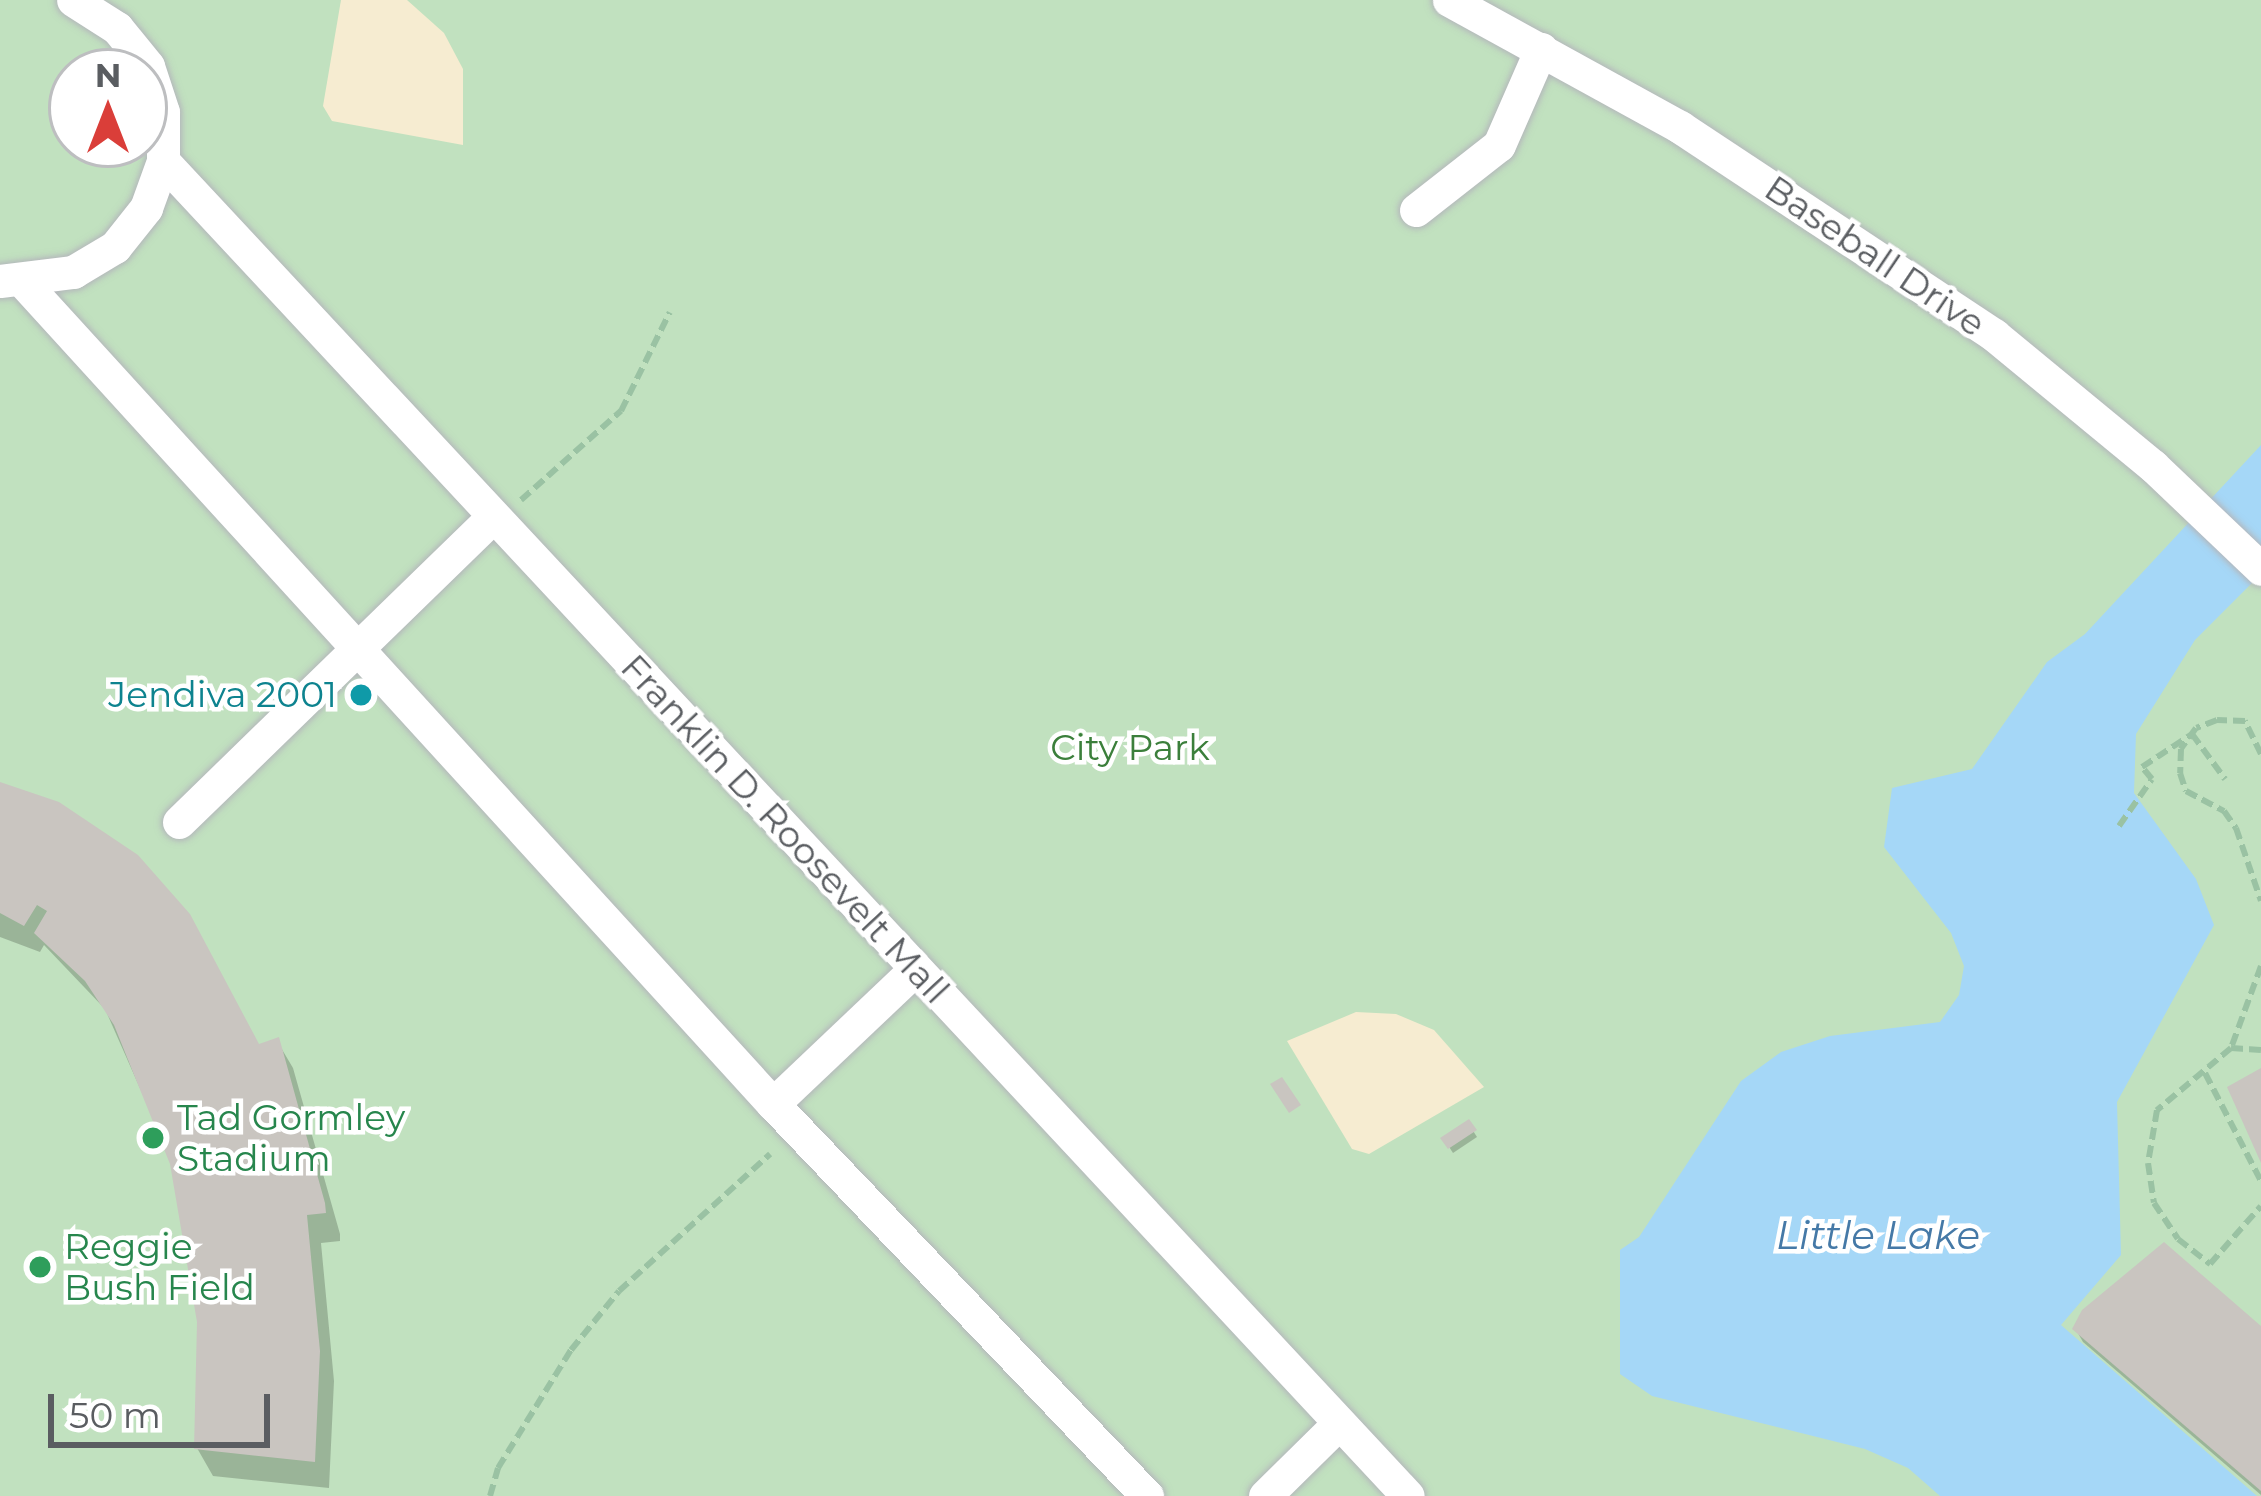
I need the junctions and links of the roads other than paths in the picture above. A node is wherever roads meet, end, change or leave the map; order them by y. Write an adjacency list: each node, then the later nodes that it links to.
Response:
1 (73, 0): 3 (street)
2 (1449, 0): 5 (street, Baseball Drive)
3 (121, 14): 4 (street)
4 (139, 48)
5 (1541, 50): 8 (street); 11 (street, Baseball Drive)
6 (168, 166): 10 (street, Franklin D. Roosevelt Mall)
7 (160, 168): 9 (street)
8 (1416, 210)
9 (12, 282): 12 (street)
10 (492, 518): 12 (street); 14 (street, Franklin D. Roosevelt Mall)
11 (2261, 569)
12 (355, 644): 13 (street); 15 (street)
13 (179, 822)
14 (914, 970): 15 (street); 16 (street, Franklin D. Roosevelt Mall)
15 (773, 1104): 17 (street)
16 (1339, 1423): 18 (street); 19 (street, Franklin D. Roosevelt Mall)
17 (1147, 1496)
18 (1265, 1496)
19 (1408, 1496)

